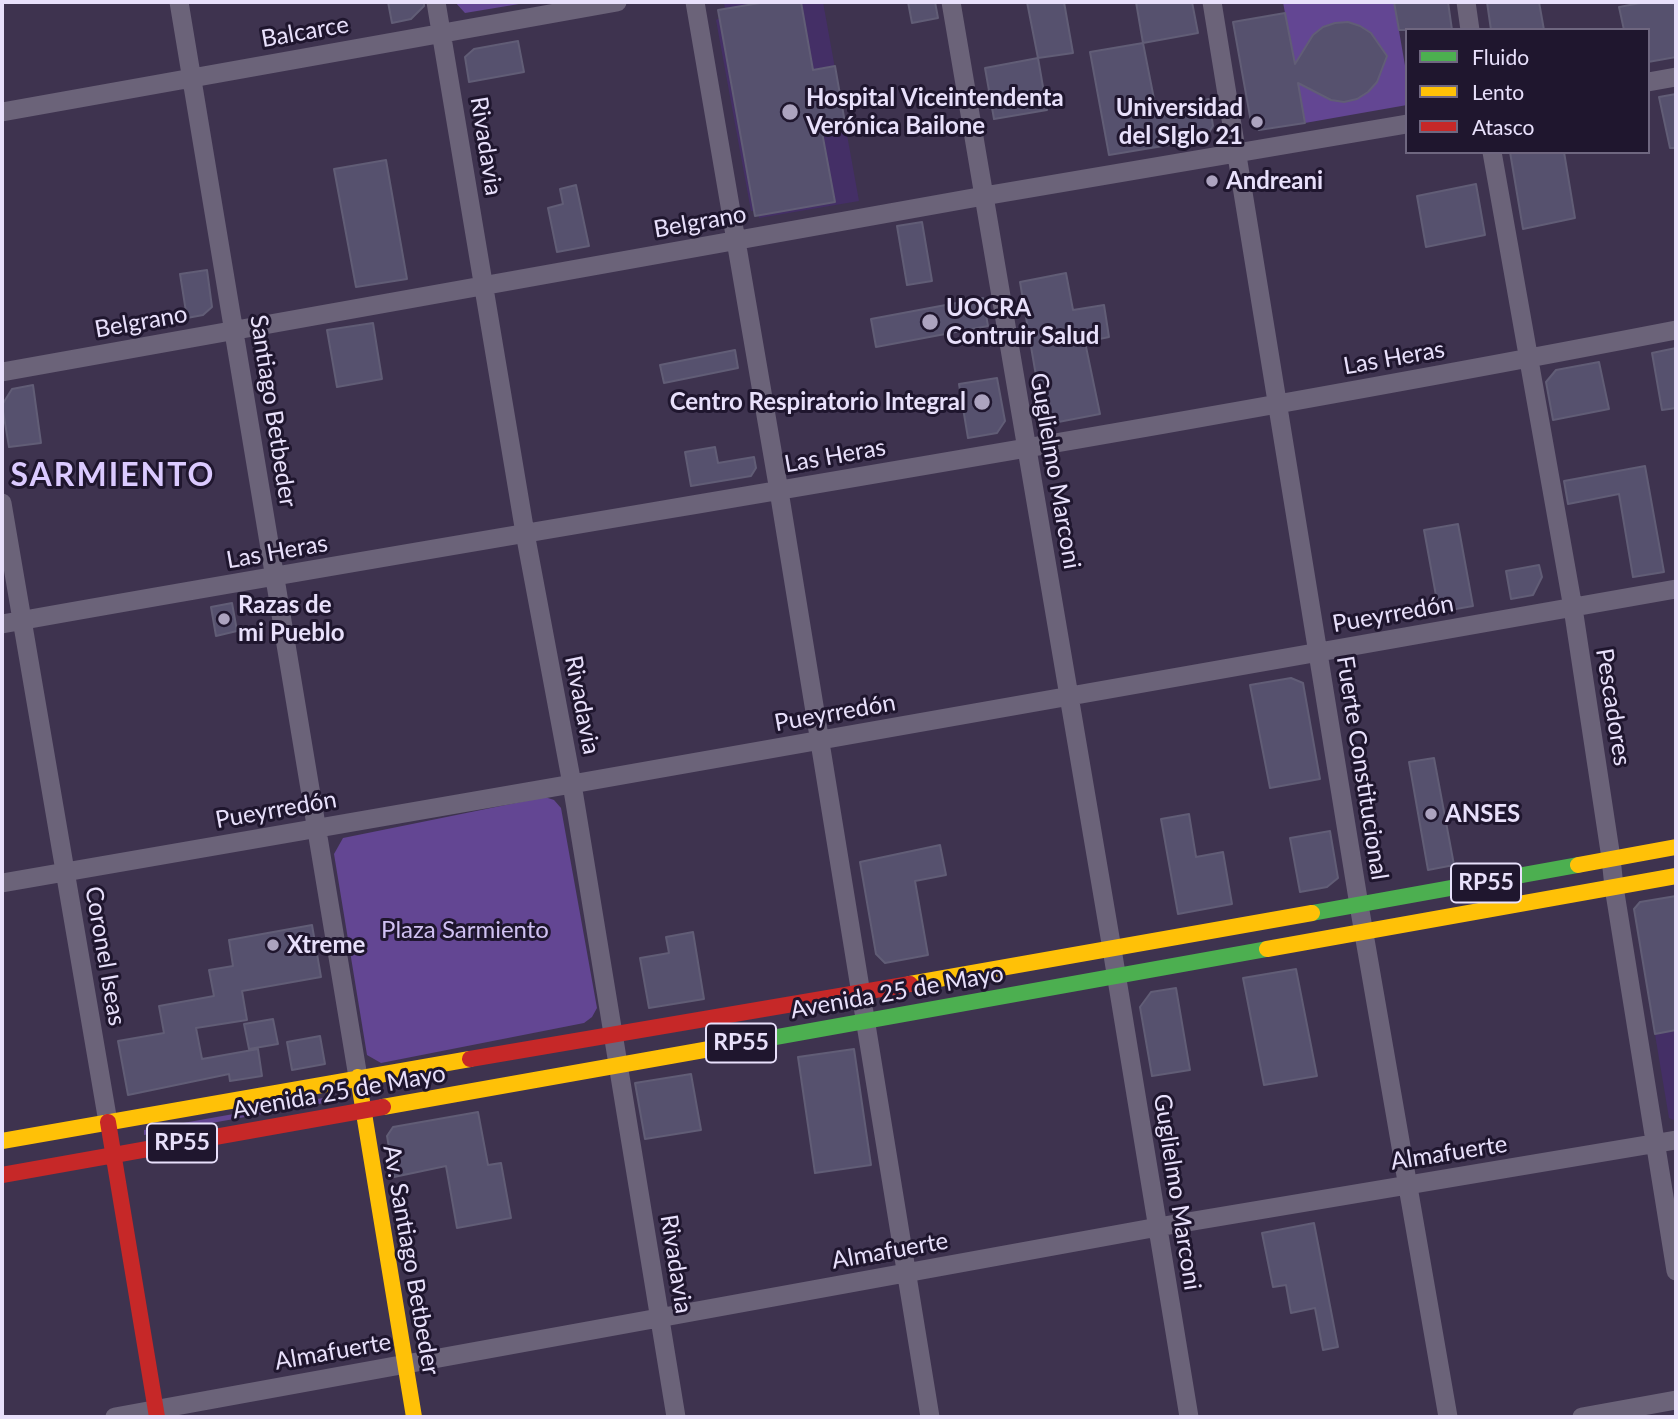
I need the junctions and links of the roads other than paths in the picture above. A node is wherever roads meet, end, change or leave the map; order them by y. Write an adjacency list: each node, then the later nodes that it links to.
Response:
1 (179, 2): 10 (street, Santiago Betbeder)
2 (436, 2): 9 (street, Rivadavia)
3 (617, 2): 9 (street, Balcarce)
4 (695, 2): 18 (street)
5 (951, 2): 17 (street, Guglielmo Marconi)
6 (1212, 2): 15 (street, Fuerte Constitucional)
7 (1466, 2): 8 (street)
8 (1470, 28)
9 (442, 33): 10 (street, Balcarce); 19 (street, Rivadavia)
10 (192, 77): 13 (street, Balcarce); 20 (street, Santiago Betbeder)
11 (1676, 77): 12 (street)
12 (1650, 82)
13 (2, 112)
14 (1405, 124): 15 (street, Belgrano)
15 (1237, 153): 17 (street, Belgrano); 24 (street, Fuerte Constitucional)
16 (1492, 154): 22 (street, Pescadores)
17 (984, 196): 18 (street, Belgrano); 25 (street, Guglielmo Marconi)
18 (735, 240): 19 (street, Belgrano); 26 (street)
19 (484, 286): 20 (street, Belgrano); 28 (street, Rivadavia)
20 (235, 330): 23 (street, Belgrano); 29 (street, Santiago Betbeder)
21 (1676, 330): 22 (street, Las Heras)
22 (1530, 358): 24 (street, Las Heras); 31 (street, Pescadores)
23 (2, 372)
24 (1278, 403): 25 (street, Las Heras); 34 (street, Fuerte Constitucional)
25 (1026, 448): 26 (street, Las Heras); 35 (street, Guglielmo Marconi)
26 (779, 491): 28 (street, Las Heras); 36 (street)
27 (2, 503): 32 (street, Coronel Iseas)
28 (525, 533): 29 (street, Las Heras); 37 (street, Rivadavia)
29 (276, 577): 32 (street, Las Heras); 38 (street, Santiago Betbeder)
30 (1676, 589): 31 (street, Pueyrredón)
31 (1573, 608): 34 (street, Pueyrredón); 40 (street, Pescadores)
32 (22, 620): 33 (street, Las Heras); 41 (street, Coronel Iseas)
33 (2, 624)
34 (1318, 652): 35 (street, Pueyrredón); 45 (street, Fuerte Constitucional)
35 (1068, 697): 36 (street, Pueyrredón); 47 (street, Guglielmo Marconi)
36 (820, 741): 37 (street, Pueyrredón); 49 (street)
37 (572, 785): 38 (street, Pueyrredón); 51 (street, Rivadavia)
38 (317, 828): 41 (street, Pueyrredón); 53 (street, Santiago Betbeder)
39 (1676, 847): 40 (main road, Avenida 25 de Mayo / RP55)
40 (1611, 858): 44 (street, Pescadores); 45 (main road, Avenida 25 de Mayo / RP55)
41 (65, 872): 43 (street, Pueyrredón); 55 (street, Coronel Iseas)
42 (1676, 876): 44 (main road, Avenida 25 de Mayo / RP55)
43 (2, 883)
44 (1614, 887): 46 (main road, Avenida 25 de Mayo / RP55); 58 (street, Pescadores)
45 (1359, 905): 46 (street, Fuerte Constitucional); 47 (main road, Avenida 25 de Mayo / RP55)
46 (1364, 931): 48 (main road, Avenida 25 de Mayo / RP55); 61 (street, Fuerte Constitucional)
47 (1112, 949): 48 (street, Guglielmo Marconi); 49 (main road, Avenida 25 de Mayo / RP55)
48 (1116, 975): 50 (main road, Avenida 25 de Mayo / RP55); 62 (street, Guglielmo Marconi)
49 (860, 992): 50 (street); 51 (main road, Avenida 25 de Mayo / RP55)
50 (864, 1021): 52 (main road, Avenida 25 de Mayo / RP55); 64 (street)
51 (614, 1036): 52 (street, Rivadavia); 53 (main road, Avenida 25 de Mayo / RP55)
52 (618, 1065): 54 (main road, Avenida 25 de Mayo / RP55); 65 (street, Rivadavia)
53 (358, 1077): 54 (main road, Av. Santiago Betbeder); 55 (main road, Avenida 25 de Mayo / RP55)
54 (363, 1111): 59 (main road, Avenida 25 de Mayo / RP55); 66 (main road, Av. Santiago Betbeder)
55 (108, 1122): 57 (main road, Avenida 25 de Mayo / RP55); 59 (main road, Coronel Iseas)
56 (1676, 1140): 58 (street, Almafuerte)
57 (2, 1141)
58 (1655, 1143): 61 (street, Almafuerte); 63 (street, Pescadores)
59 (113, 1156): 60 (main road, Avenida 25 de Mayo / RP55); 68 (main road, Coronel Iseas)
60 (2, 1175)
61 (1407, 1184): 62 (street, Almafuerte); 74 (street, Fuerte Constitucional)
62 (1158, 1227): 64 (street, Almafuerte); 73 (street, Guglielmo Marconi)
63 (1676, 1270)
64 (906, 1273): 65 (street, Almafuerte); 72 (street)
65 (660, 1318): 66 (street, Almafuerte); 71 (street, Rivadavia)
66 (406, 1364): 68 (street, Almafuerte); 70 (main road, Av. Santiago Betbeder)
67 (1676, 1400): 75 (street)
68 (156, 1414): 69 (street, Almafuerte)
69 (115, 1417)
70 (414, 1417)
71 (676, 1417)
72 (930, 1417)
73 (1189, 1417)
74 (1448, 1417)
75 (1583, 1417)

